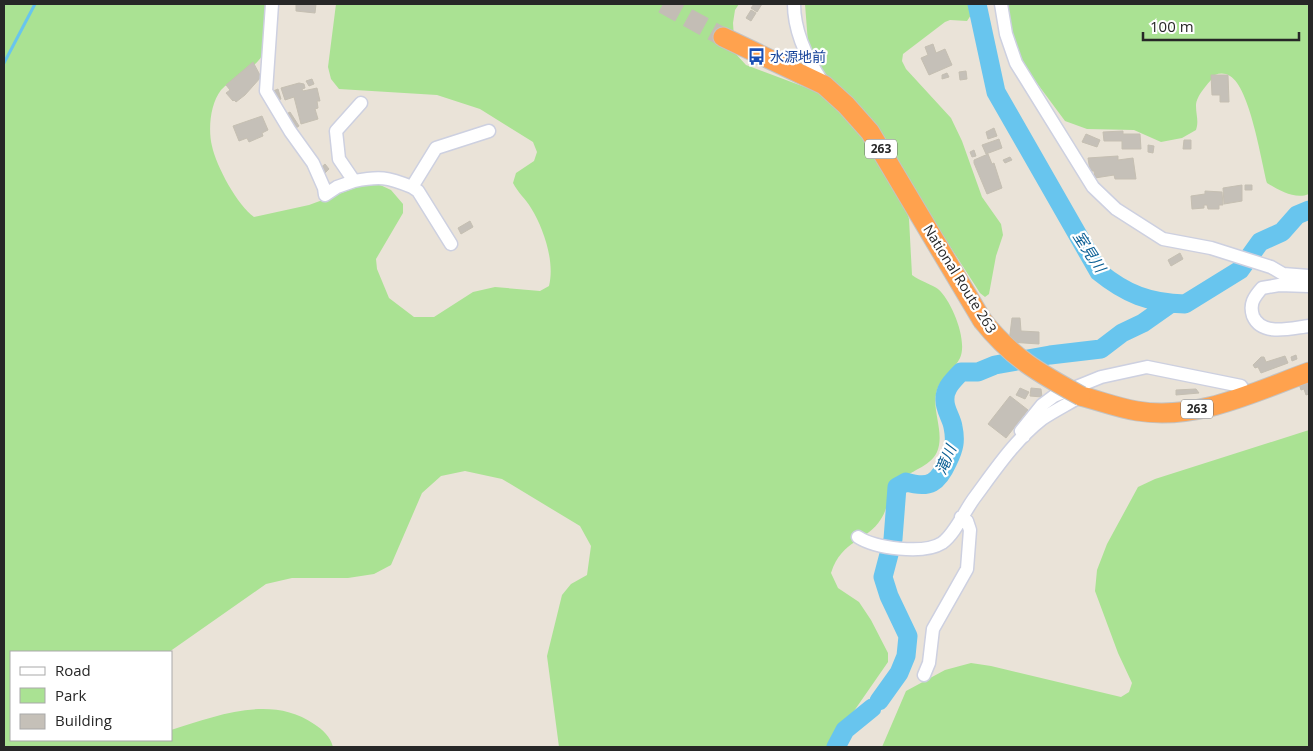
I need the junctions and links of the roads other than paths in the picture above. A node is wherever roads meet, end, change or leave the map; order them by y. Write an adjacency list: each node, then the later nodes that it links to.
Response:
1 (272, 4): 8 (street)
2 (794, 4): 5 (street)
3 (1002, 4): 11 (street)
4 (723, 37): 5 (highway, National Route 263 / 263)
5 (824, 86): 17 (highway, National Route 263 / 263, bridge)
6 (361, 103): 8 (street)
7 (489, 131): 9 (street)
8 (354, 181): 9 (street)
9 (412, 187): 10 (street)
10 (451, 244)
11 (1271, 267): 12 (street); 13 (street)
12 (1309, 268)
13 (1309, 276)
14 (1309, 286): 15 (street)
15 (1309, 326)
16 (1309, 372): 18 (highway, National Route 263 / 263)
17 (1081, 396): 18 (highway, National Route 263 / 263); 19 (street)
18 (1247, 396): 19 (street)
19 (1024, 436): 20 (street)
20 (961, 517): 21 (street); 22 (street)
21 (858, 537)
22 (924, 675)

